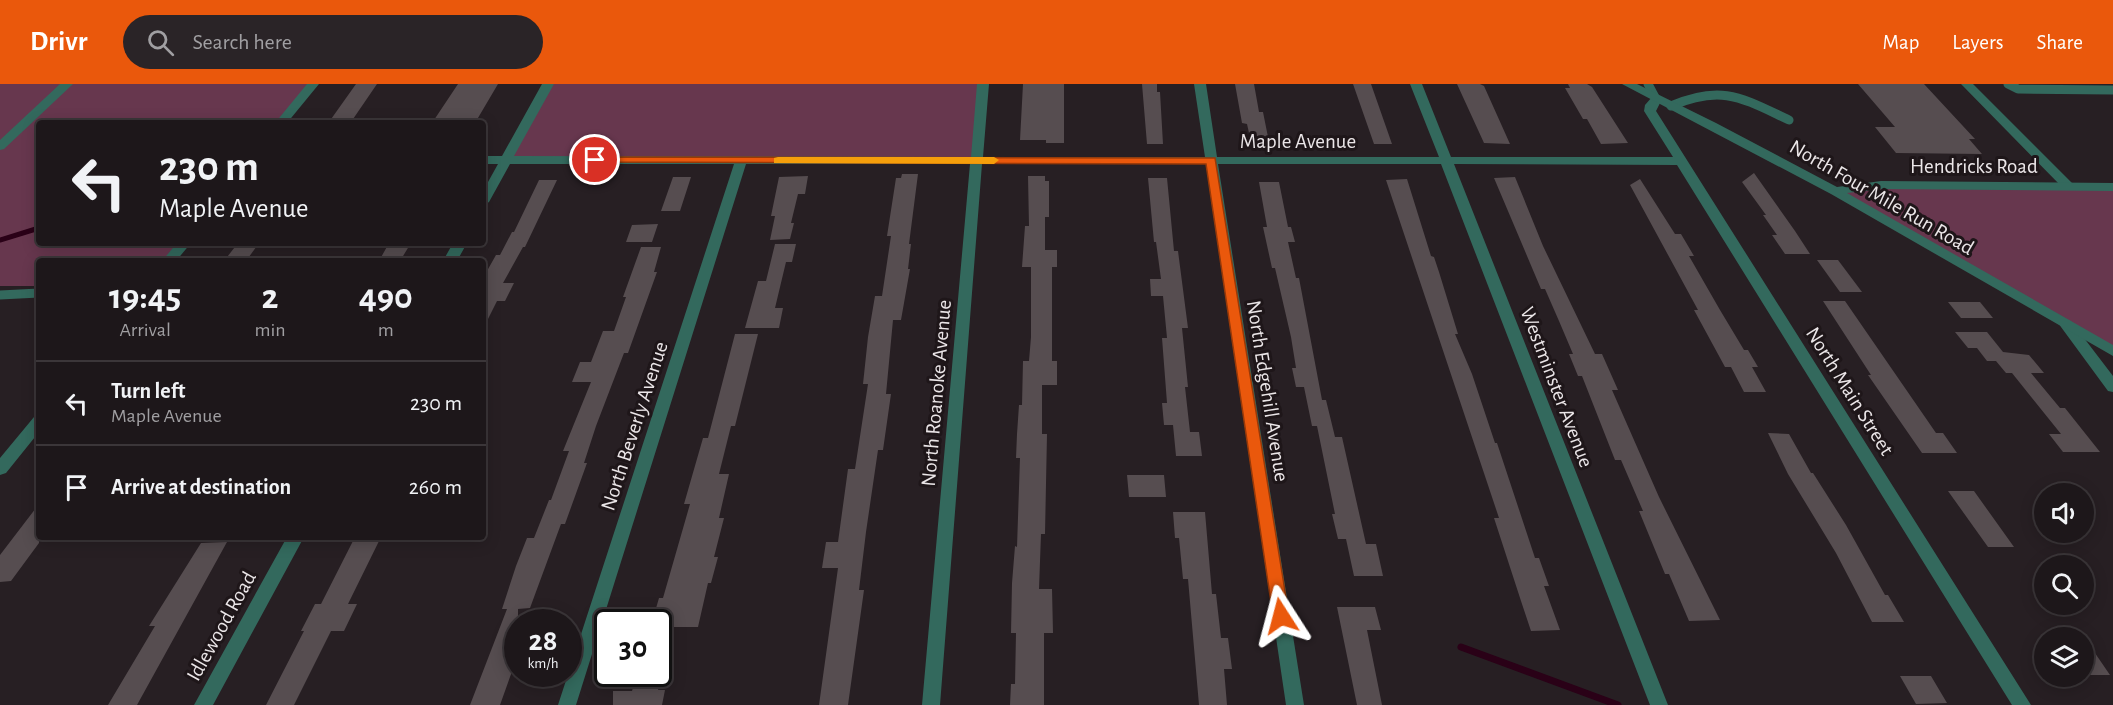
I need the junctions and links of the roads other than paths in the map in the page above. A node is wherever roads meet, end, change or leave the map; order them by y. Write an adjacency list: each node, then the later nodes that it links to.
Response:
1 (67, 84): 16 (street)
2 (313, 84): 14 (street)
3 (548, 84): 18 (street)
4 (983, 84): 20 (street, North Roanoke Avenue)
5 (1200, 84): 21 (street, North Edgehill Avenue)
6 (1416, 84): 22 (street, Westminster Avenue)
7 (1628, 84): 12 (street, North Four Mile Run Road)
8 (1648, 84): 12 (lane)
9 (1967, 84): 24 (street)
10 (2008, 84): 11 (lane)
11 (2113, 90)
12 (1656, 99): 13 (street, North Four Mile Run Road); 23 (street, North Main Street)
13 (1671, 106): 15 (lane); 26 (street, North Four Mile Run Road)
14 (283, 120)
15 (1790, 120)
16 (0, 146)
17 (486, 160): 18 (street, Maple Avenue)
18 (506, 160): 19 (street, Maple Avenue); 27 (street)
19 (741, 160): 20 (street, Maple Avenue); 39 (street, North Beverly Avenue)
20 (976, 160): 21 (street, Maple Avenue); 40 (street, North Roanoke Avenue)
21 (1211, 160): 22 (street, Maple Avenue); 41 (street, North Edgehill Avenue)
22 (1446, 161): 23 (street, Maple Avenue); 42 (street, Westminster Avenue)
23 (1681, 161): 43 (street, North Main Street)
24 (2068, 186): 25 (street, Hendricks Road); 26 (street, Hendricks Road)
25 (2113, 187)
26 (1835, 191): 32 (street, North Four Mile Run Road)
27 (486, 197)
28 (182, 246): 29 (street)
29 (172, 258)
30 (36, 294): 31 (lane)
31 (0, 295)
32 (2066, 324): 33 (street, North Four Mile Run Road); 34 (street)
33 (2113, 351)
34 (2113, 387)
35 (36, 425): 36 (street)
36 (0, 469)
37 (294, 540): 38 (street, Idlewood Road)
38 (203, 705)
39 (567, 705)
40 (931, 705)
41 (1295, 705)
42 (1659, 705)
43 (2022, 705)

